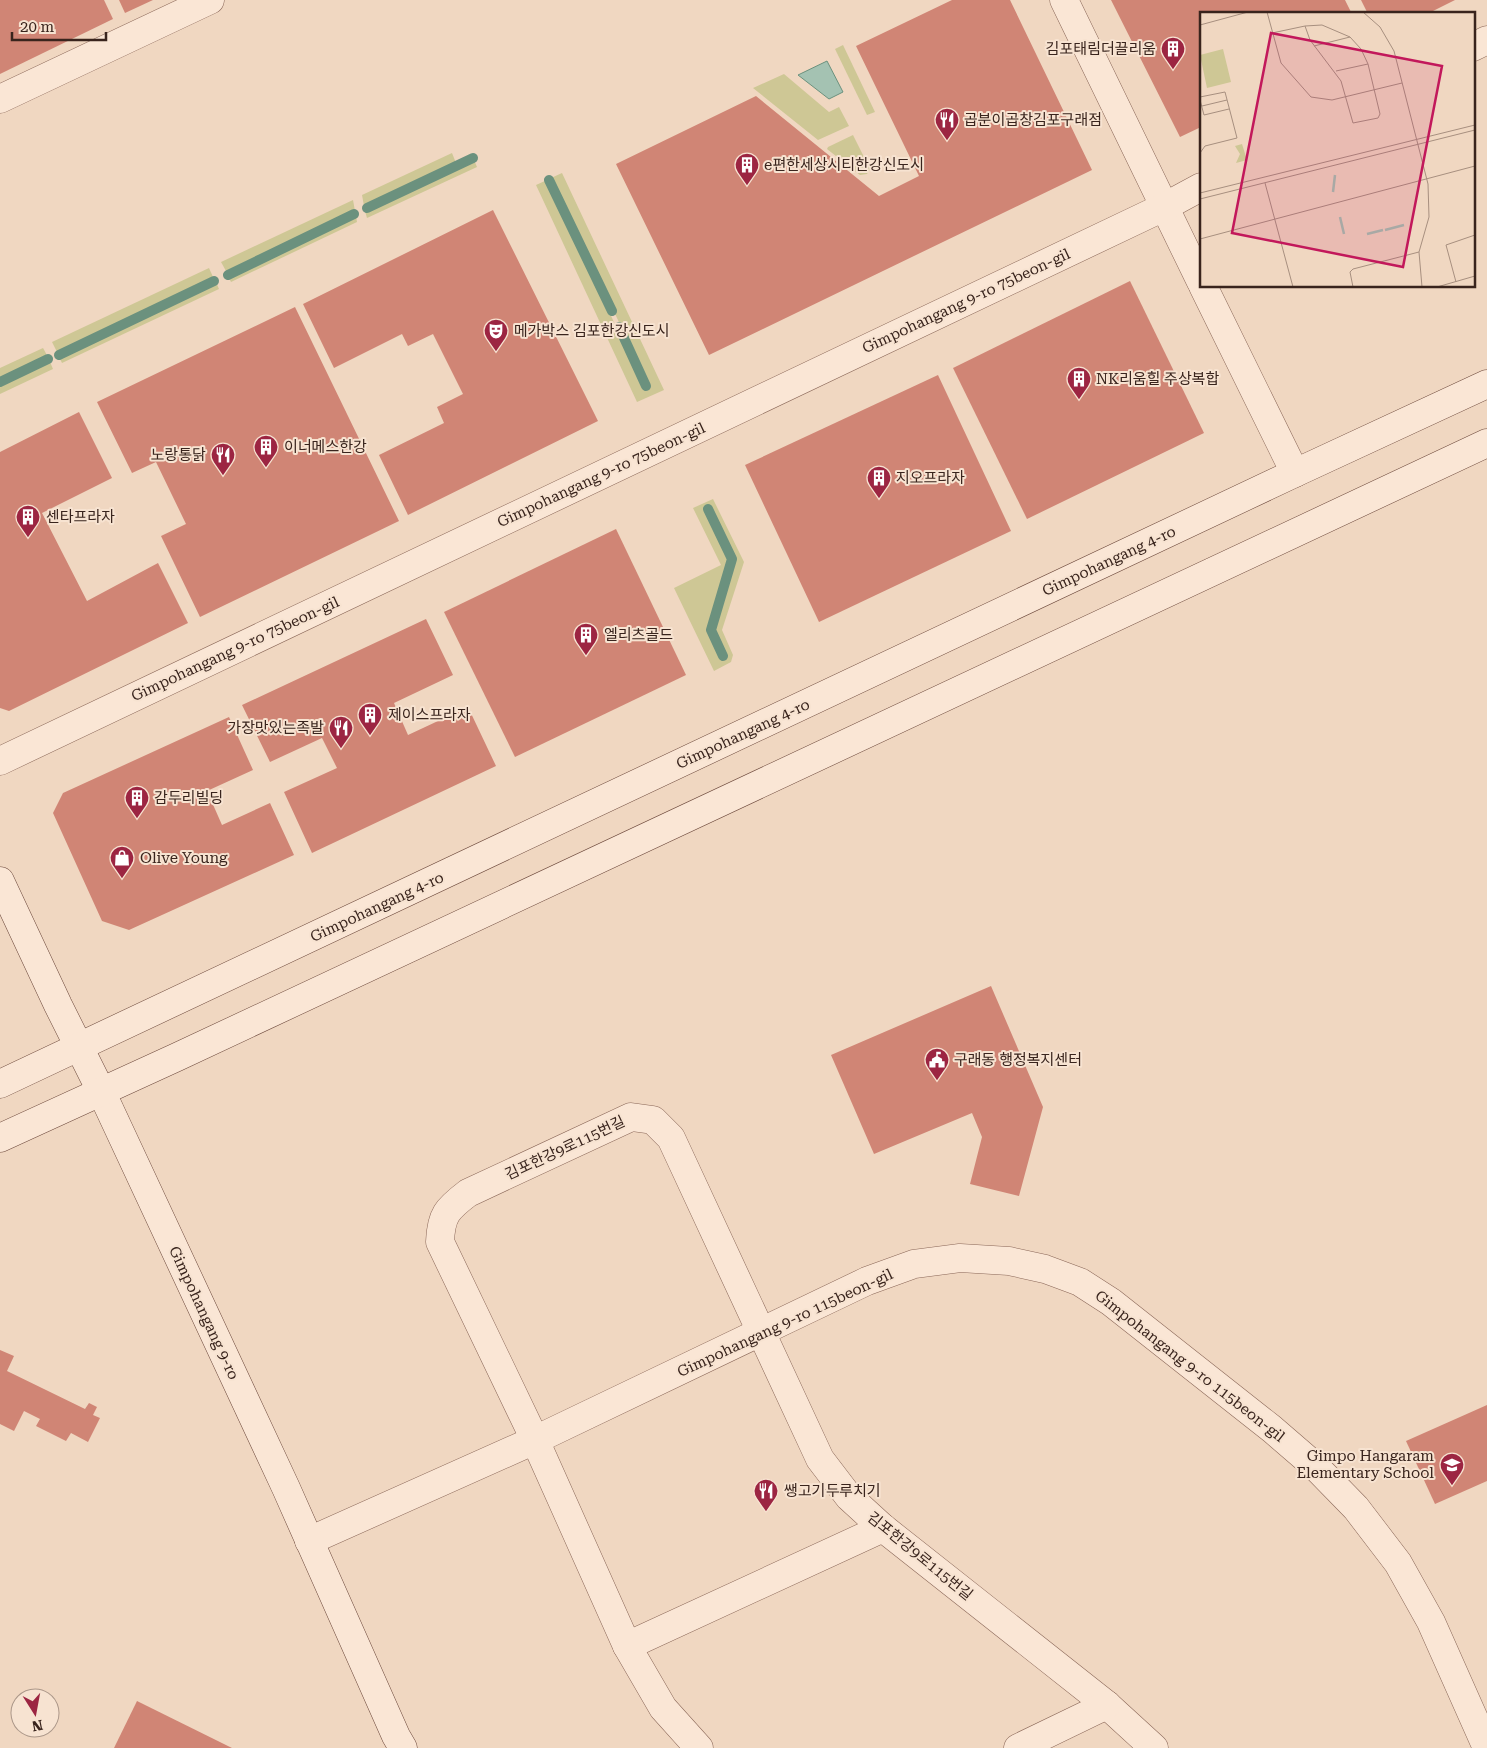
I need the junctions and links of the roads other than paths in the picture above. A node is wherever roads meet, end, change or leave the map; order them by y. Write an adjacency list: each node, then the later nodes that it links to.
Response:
1 (210, 0): 5 (street)
2 (1064, 0): 7 (street)
3 (1487, 40): 4 (street)
4 (1474, 46)
5 (0, 99)
6 (1200, 188): 7 (street, Gimpohangang 9-ro 75beon-gil)
7 (1164, 207): 8 (street); 13 (street, Gimpohangang 9-ro 75beon-gil)
8 (1200, 280)
9 (1204, 288): 12 (street)
10 (1487, 384): 12 (street, Gimpohangang 4-ro)
11 (1487, 443): 17 (street)
12 (1295, 473): 15 (street, Gimpohangang 4-ro)
13 (0, 761)
14 (0, 881): 15 (street, Gimpohangang 9-ro)
15 (79, 1048): 16 (street, Gimpohangang 4-ro); 17 (street, Gimpohangang 9-ro)
16 (0, 1084)
17 (101, 1091): 18 (street); 22 (street, Gimpohangang 9-ro)
18 (0, 1138)
19 (761, 1333): 20 (street, Gimpohangang 9-ro 115beon-gil); 20 (street, 김포한강9로115번길); 21 (street, 김포한강9로115번길); 25 (street, Gimpohangang 9-ro 115beon-gil)
20 (535, 1440): 22 (street, Gimpohangang 9-ro 115beon-gil); 23 (street, 김포한강9로115번길)
21 (883, 1528): 23 (street); 24 (street, 김포한강9로115번길)
22 (309, 1541): 26 (street, Gimpohangang 9-ro)
23 (626, 1646): 27 (street, 김포한강9로115번길)
24 (1107, 1705): 28 (street); 29 (street, 김포한강9로115번길)
25 (1481, 1746)
26 (403, 1748)
27 (698, 1748)
28 (1018, 1748)
29 (1154, 1748)

